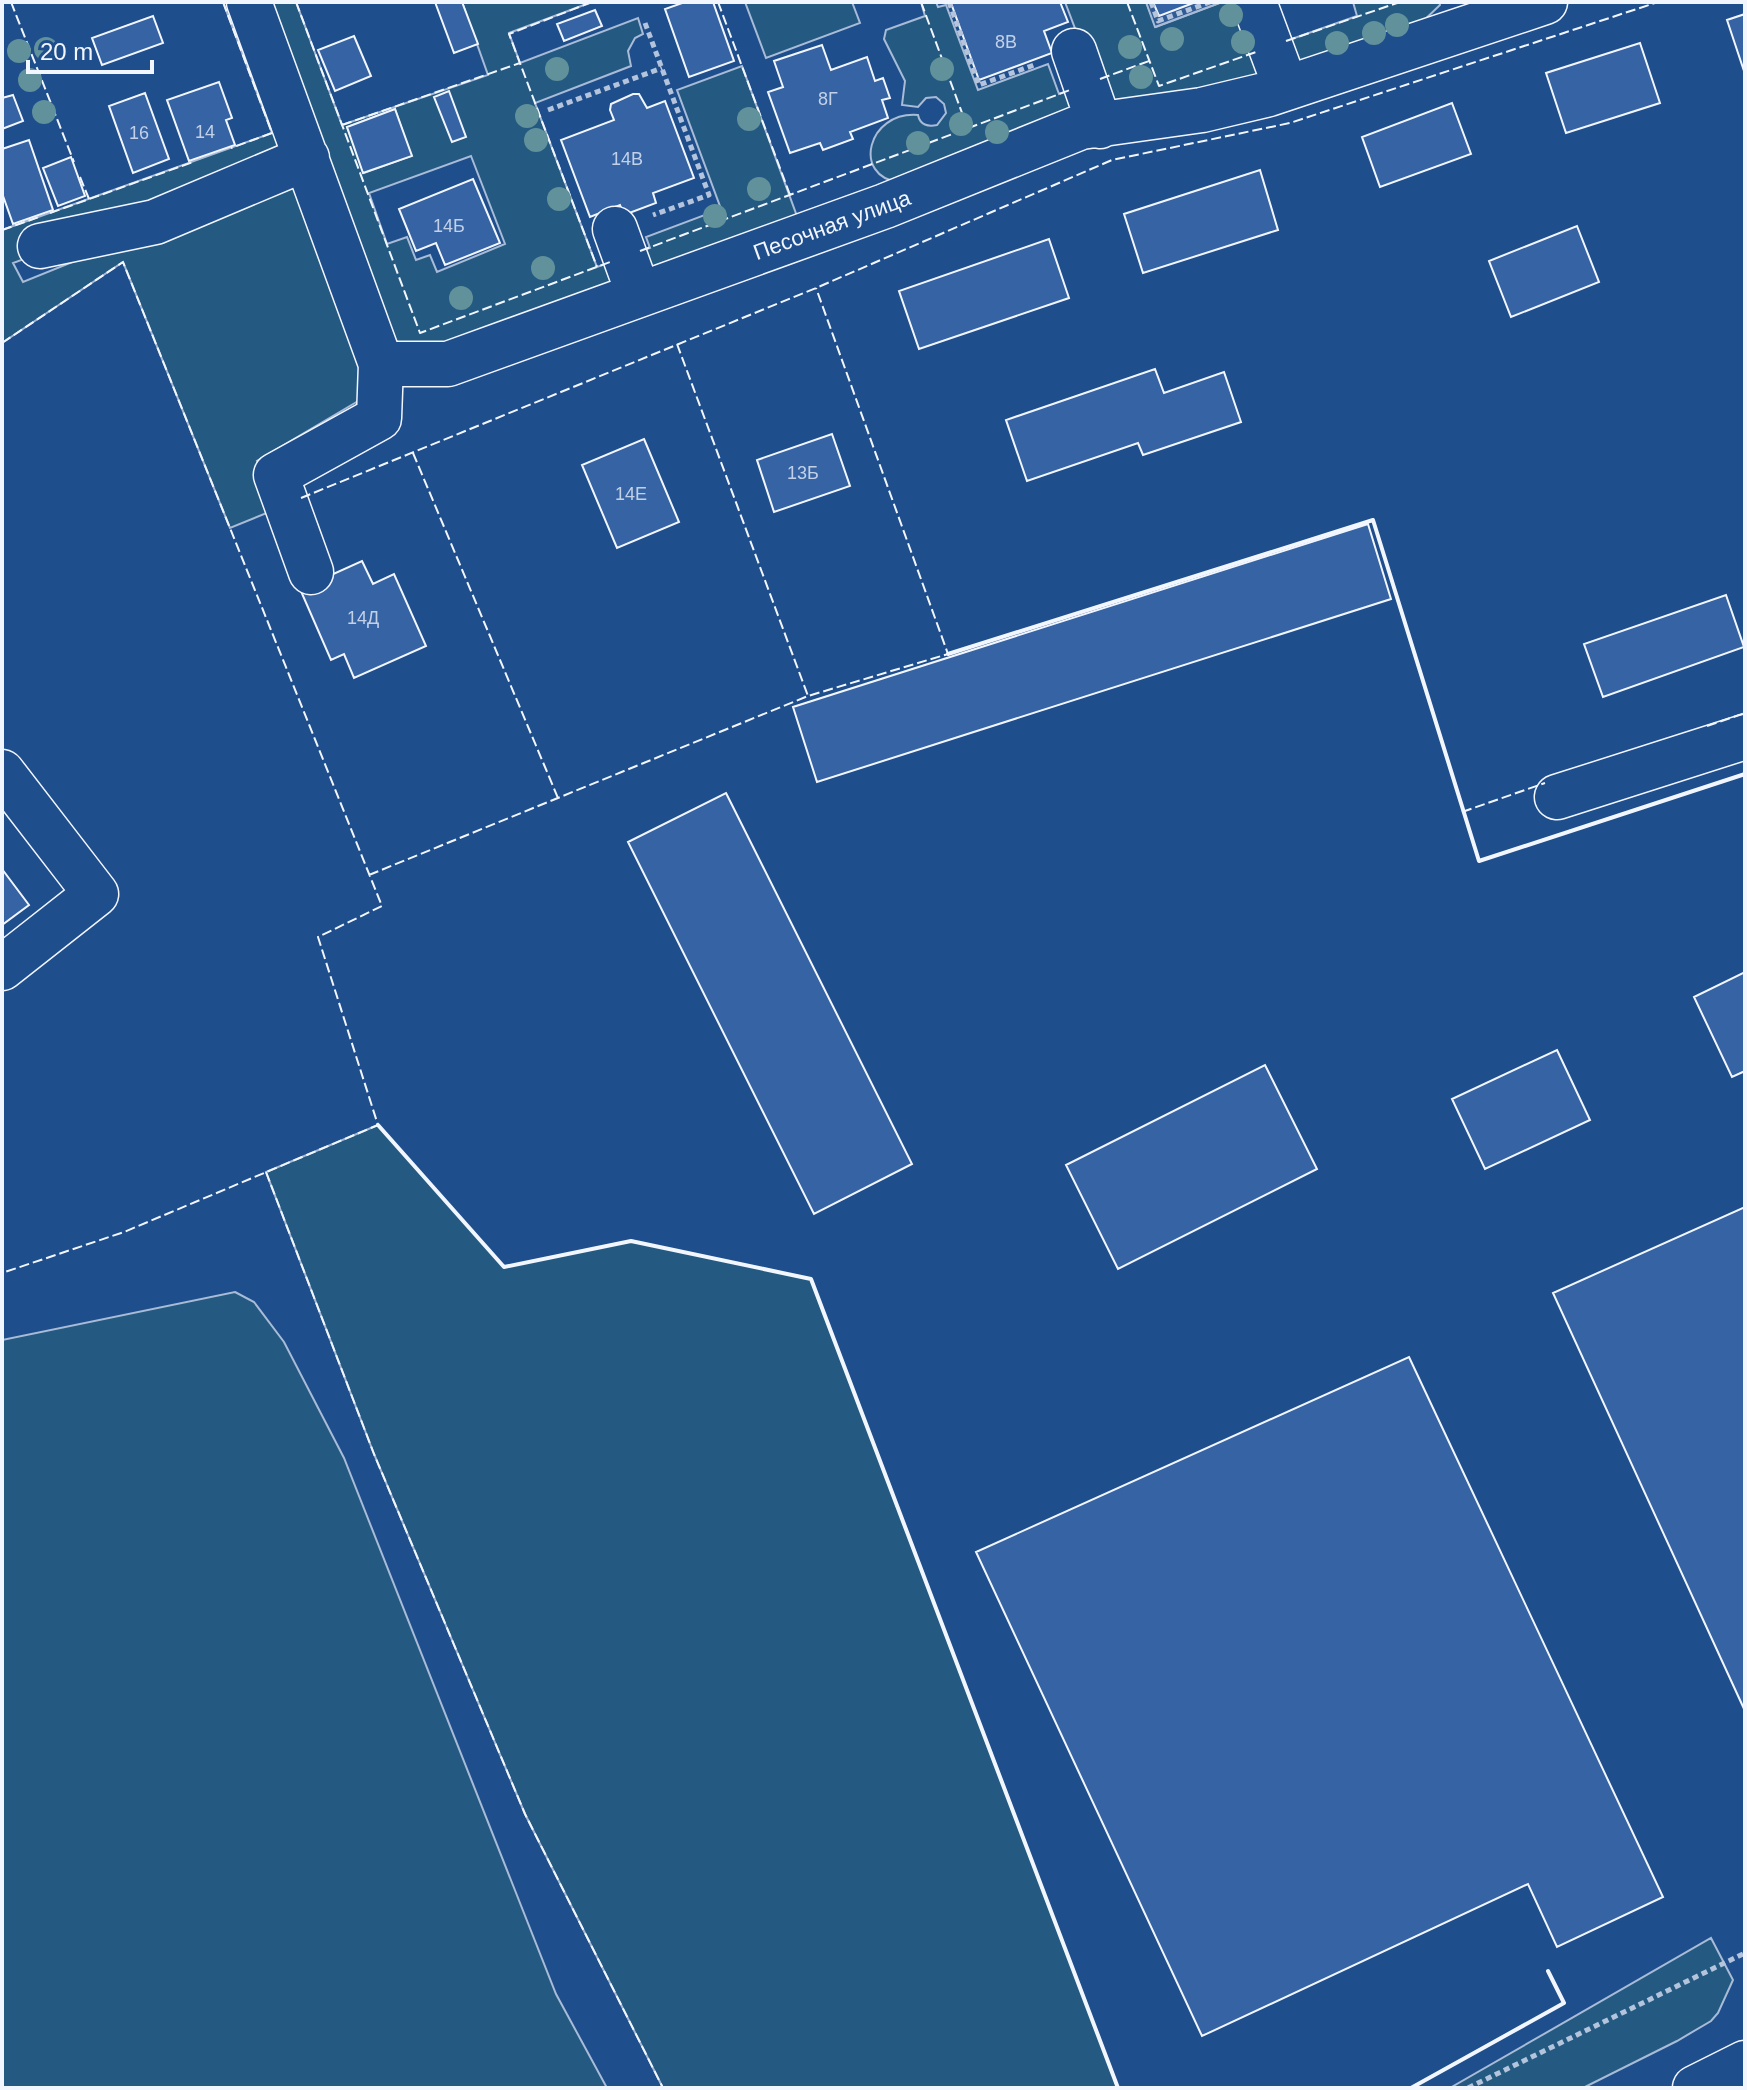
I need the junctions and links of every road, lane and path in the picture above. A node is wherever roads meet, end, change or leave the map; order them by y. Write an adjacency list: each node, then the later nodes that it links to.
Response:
1 (249, 2): 13 (street)
2 (949, 2): 8 (path)
3 (1151, 2): 4 (path)
4 (1210, 2)
5 (1254, 2): 10 (street)
6 (1528, 5): 10 (street, Песочная улица)
7 (645, 23): 9 (path)
8 (1074, 51): 12 (street)
9 (662, 68): 11 (path); 14 (path)
10 (1286, 88): 12 (street, Песочная улица)
11 (548, 110)
12 (1100, 126): 16 (street, Песочная улица)
13 (307, 158): 15 (street); 17 (street)
14 (615, 229): 16 (street)
15 (40, 246)
16 (639, 295): 17 (street, Песочная улица)
17 (381, 364): 18 (street)
18 (311, 572)
19 (1745, 737): 21 (street)
20 (2, 772): 22 (street)
21 (1557, 797)
22 (2, 968)
23 (1745, 1953): 25 (path)
24 (1745, 2063): 26 (street)
25 (1468, 2088)
26 (1695, 2088)

